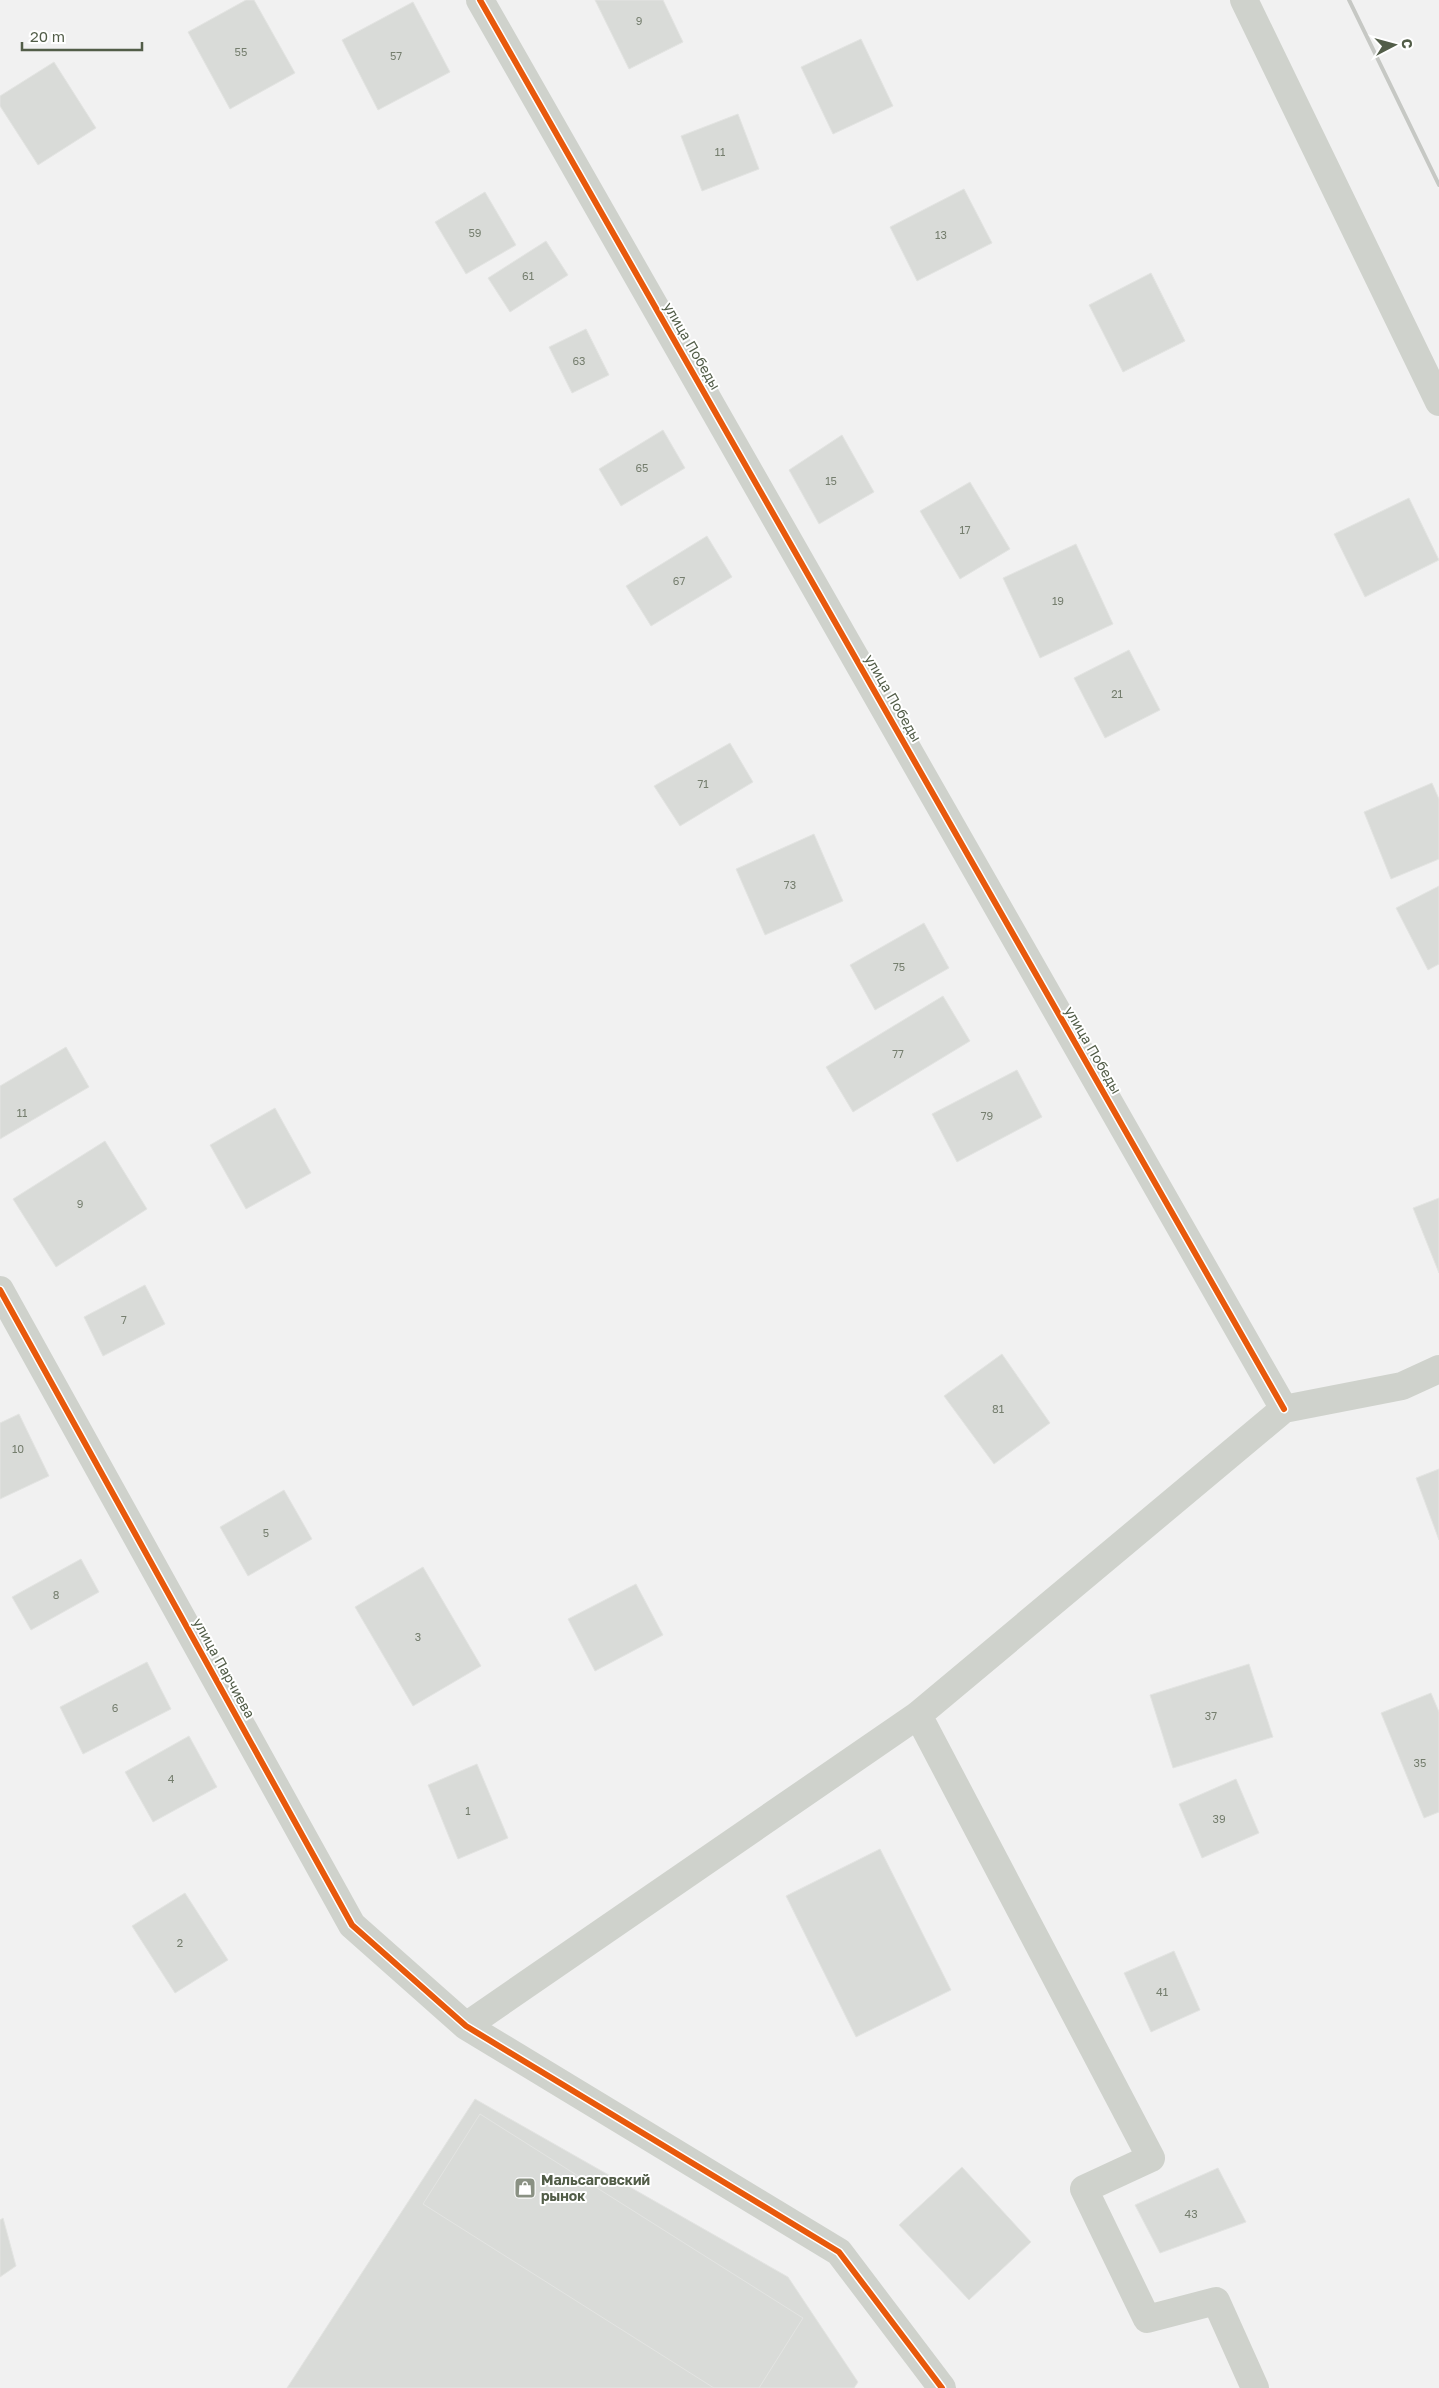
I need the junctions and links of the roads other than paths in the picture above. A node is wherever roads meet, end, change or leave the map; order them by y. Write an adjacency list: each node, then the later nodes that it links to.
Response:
1 (480, 0): 6 (street, улица Победы)
2 (1244, 0): 3 (street)
3 (1439, 402)
4 (0, 1290): 8 (street, улица Парчиева)
5 (1439, 1369): 6 (street)
6 (1284, 1409): 7 (street)
7 (918, 1715): 8 (street); 10 (street)
8 (466, 2026): 9 (street, улица Парчиева)
9 (942, 2388)
10 (1255, 2388)

